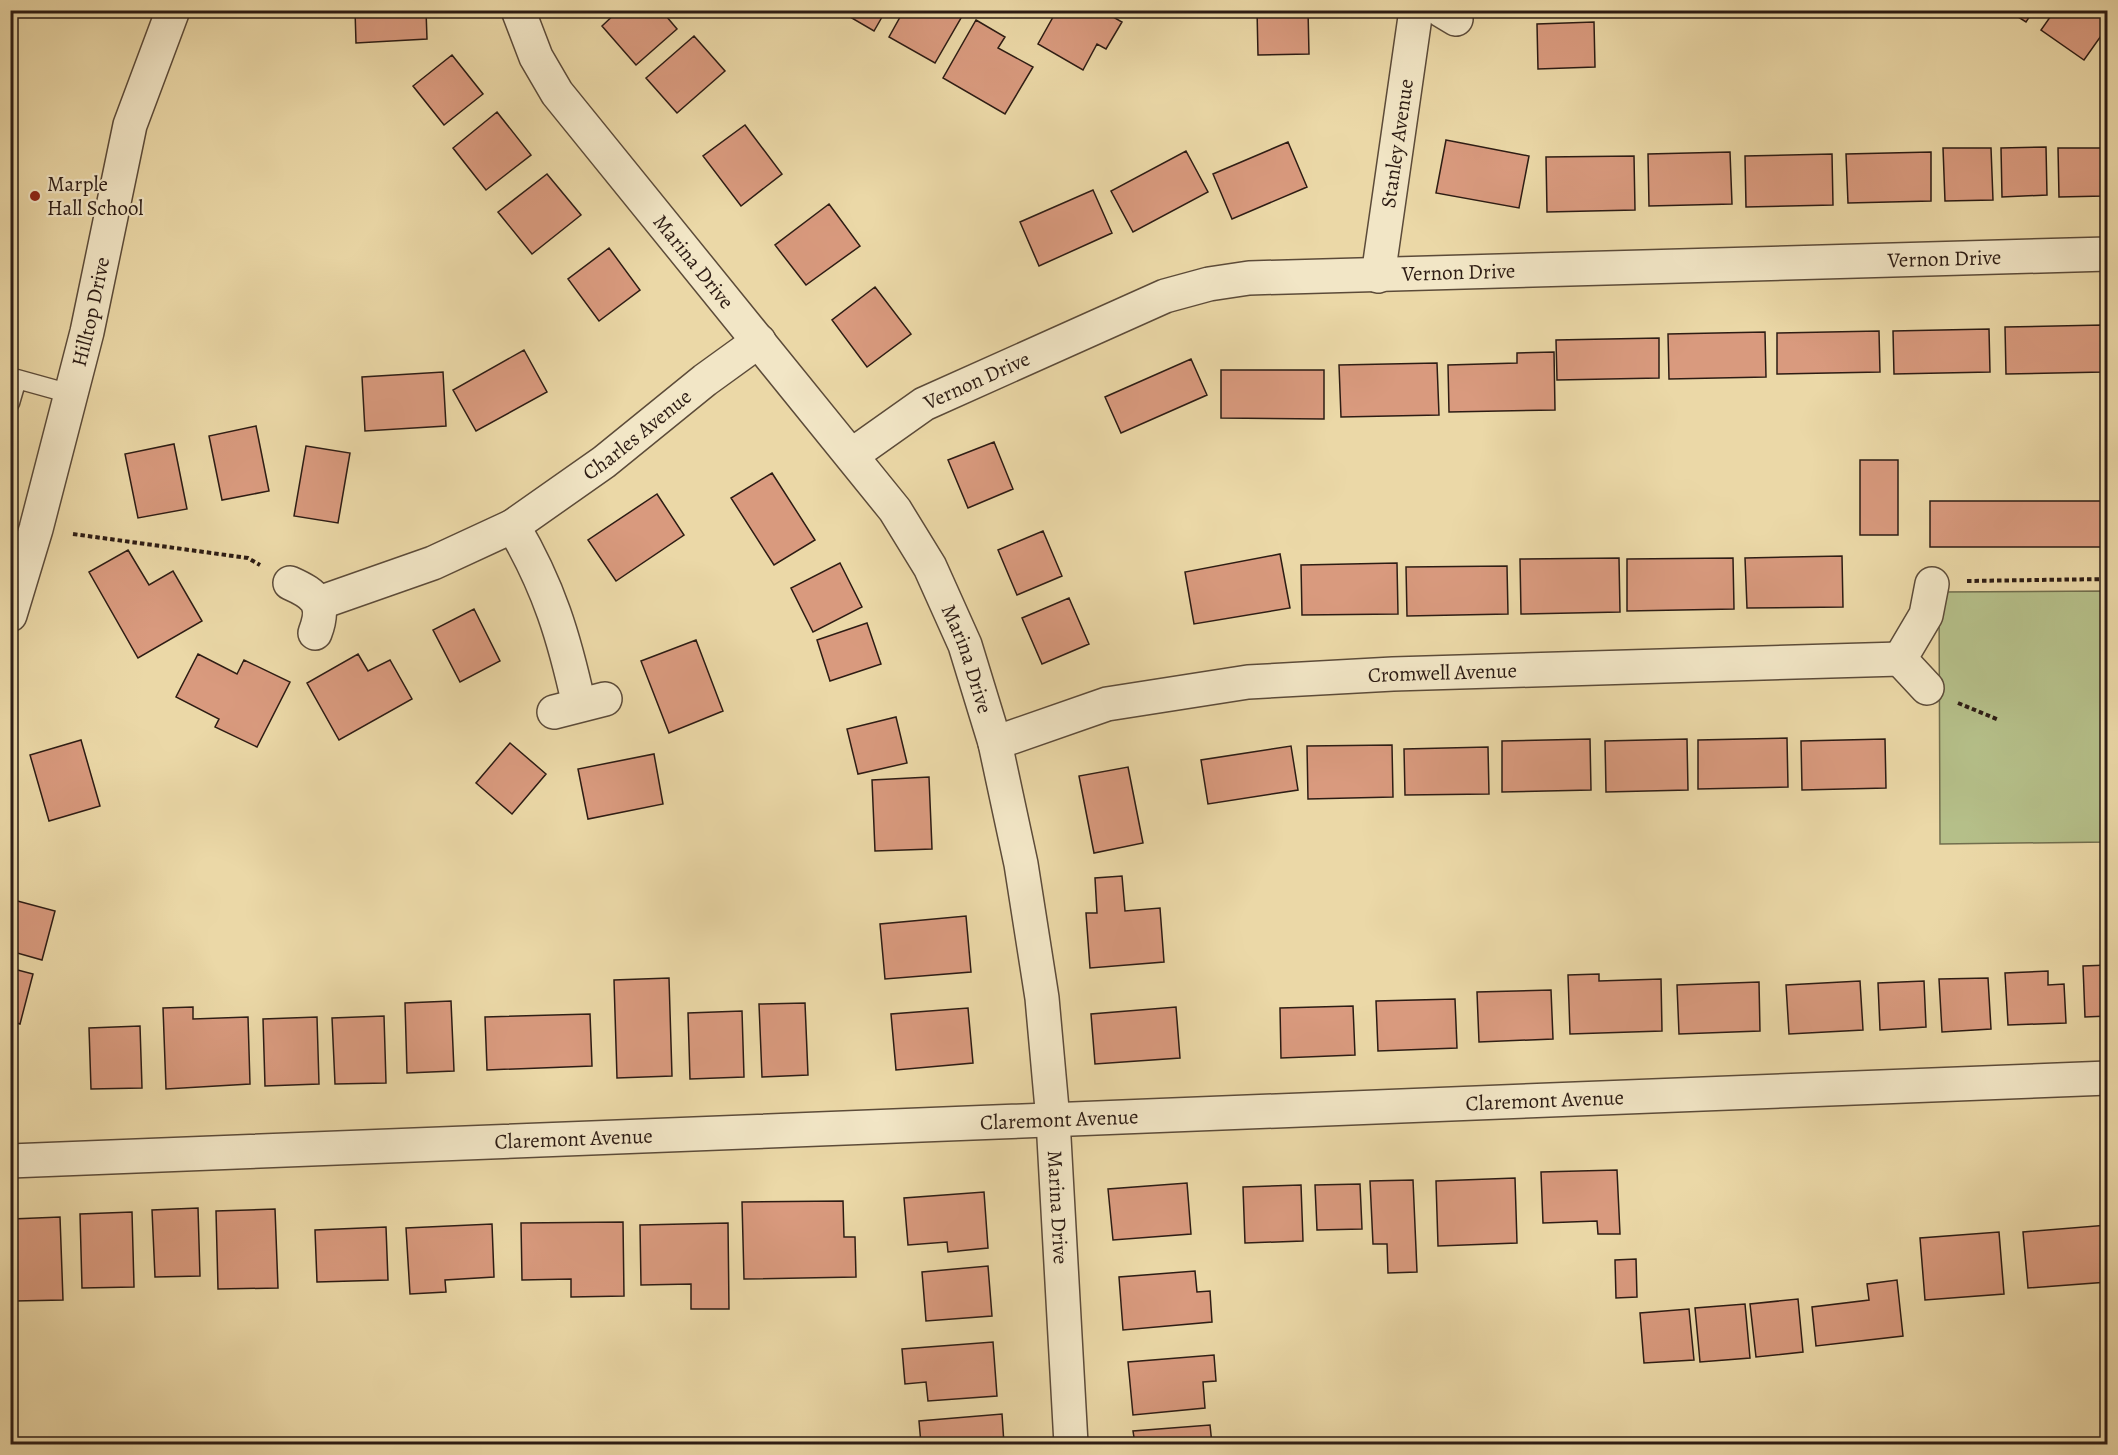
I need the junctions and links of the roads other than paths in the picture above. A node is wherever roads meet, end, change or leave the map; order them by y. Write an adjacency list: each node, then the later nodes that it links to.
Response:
1 (173, 10): 7 (street, Hilltop Drive)
2 (518, 10): 6 (street, Marina Drive)
3 (1416, 10): 5 (street, Stanley Avenue)
4 (2108, 254): 5 (street, Vernon Drive)
5 (1377, 276): 9 (street, Vernon Drive)
6 (759, 341): 9 (street, Marina Drive); 10 (street, Charles Avenue)
7 (71, 394): 8 (lane); 13 (street, Hilltop Drive)
8 (10, 403)
9 (852, 455): 17 (street, Marina Drive)
10 (513, 526): 11 (street, Charles Avenue); 16 (street)
11 (290, 583)
12 (1932, 584): 14 (street)
13 (10, 615)
14 (1900, 659): 15 (street); 17 (street, Cromwell Avenue)
15 (1927, 688)
16 (579, 705)
17 (995, 743): 19 (street, Marina Drive)
18 (2108, 1078): 19 (street, Claremont Avenue)
19 (1053, 1120): 20 (street, Claremont Avenue); 21 (street, Marina Drive)
20 (10, 1161)
21 (1071, 1444)

